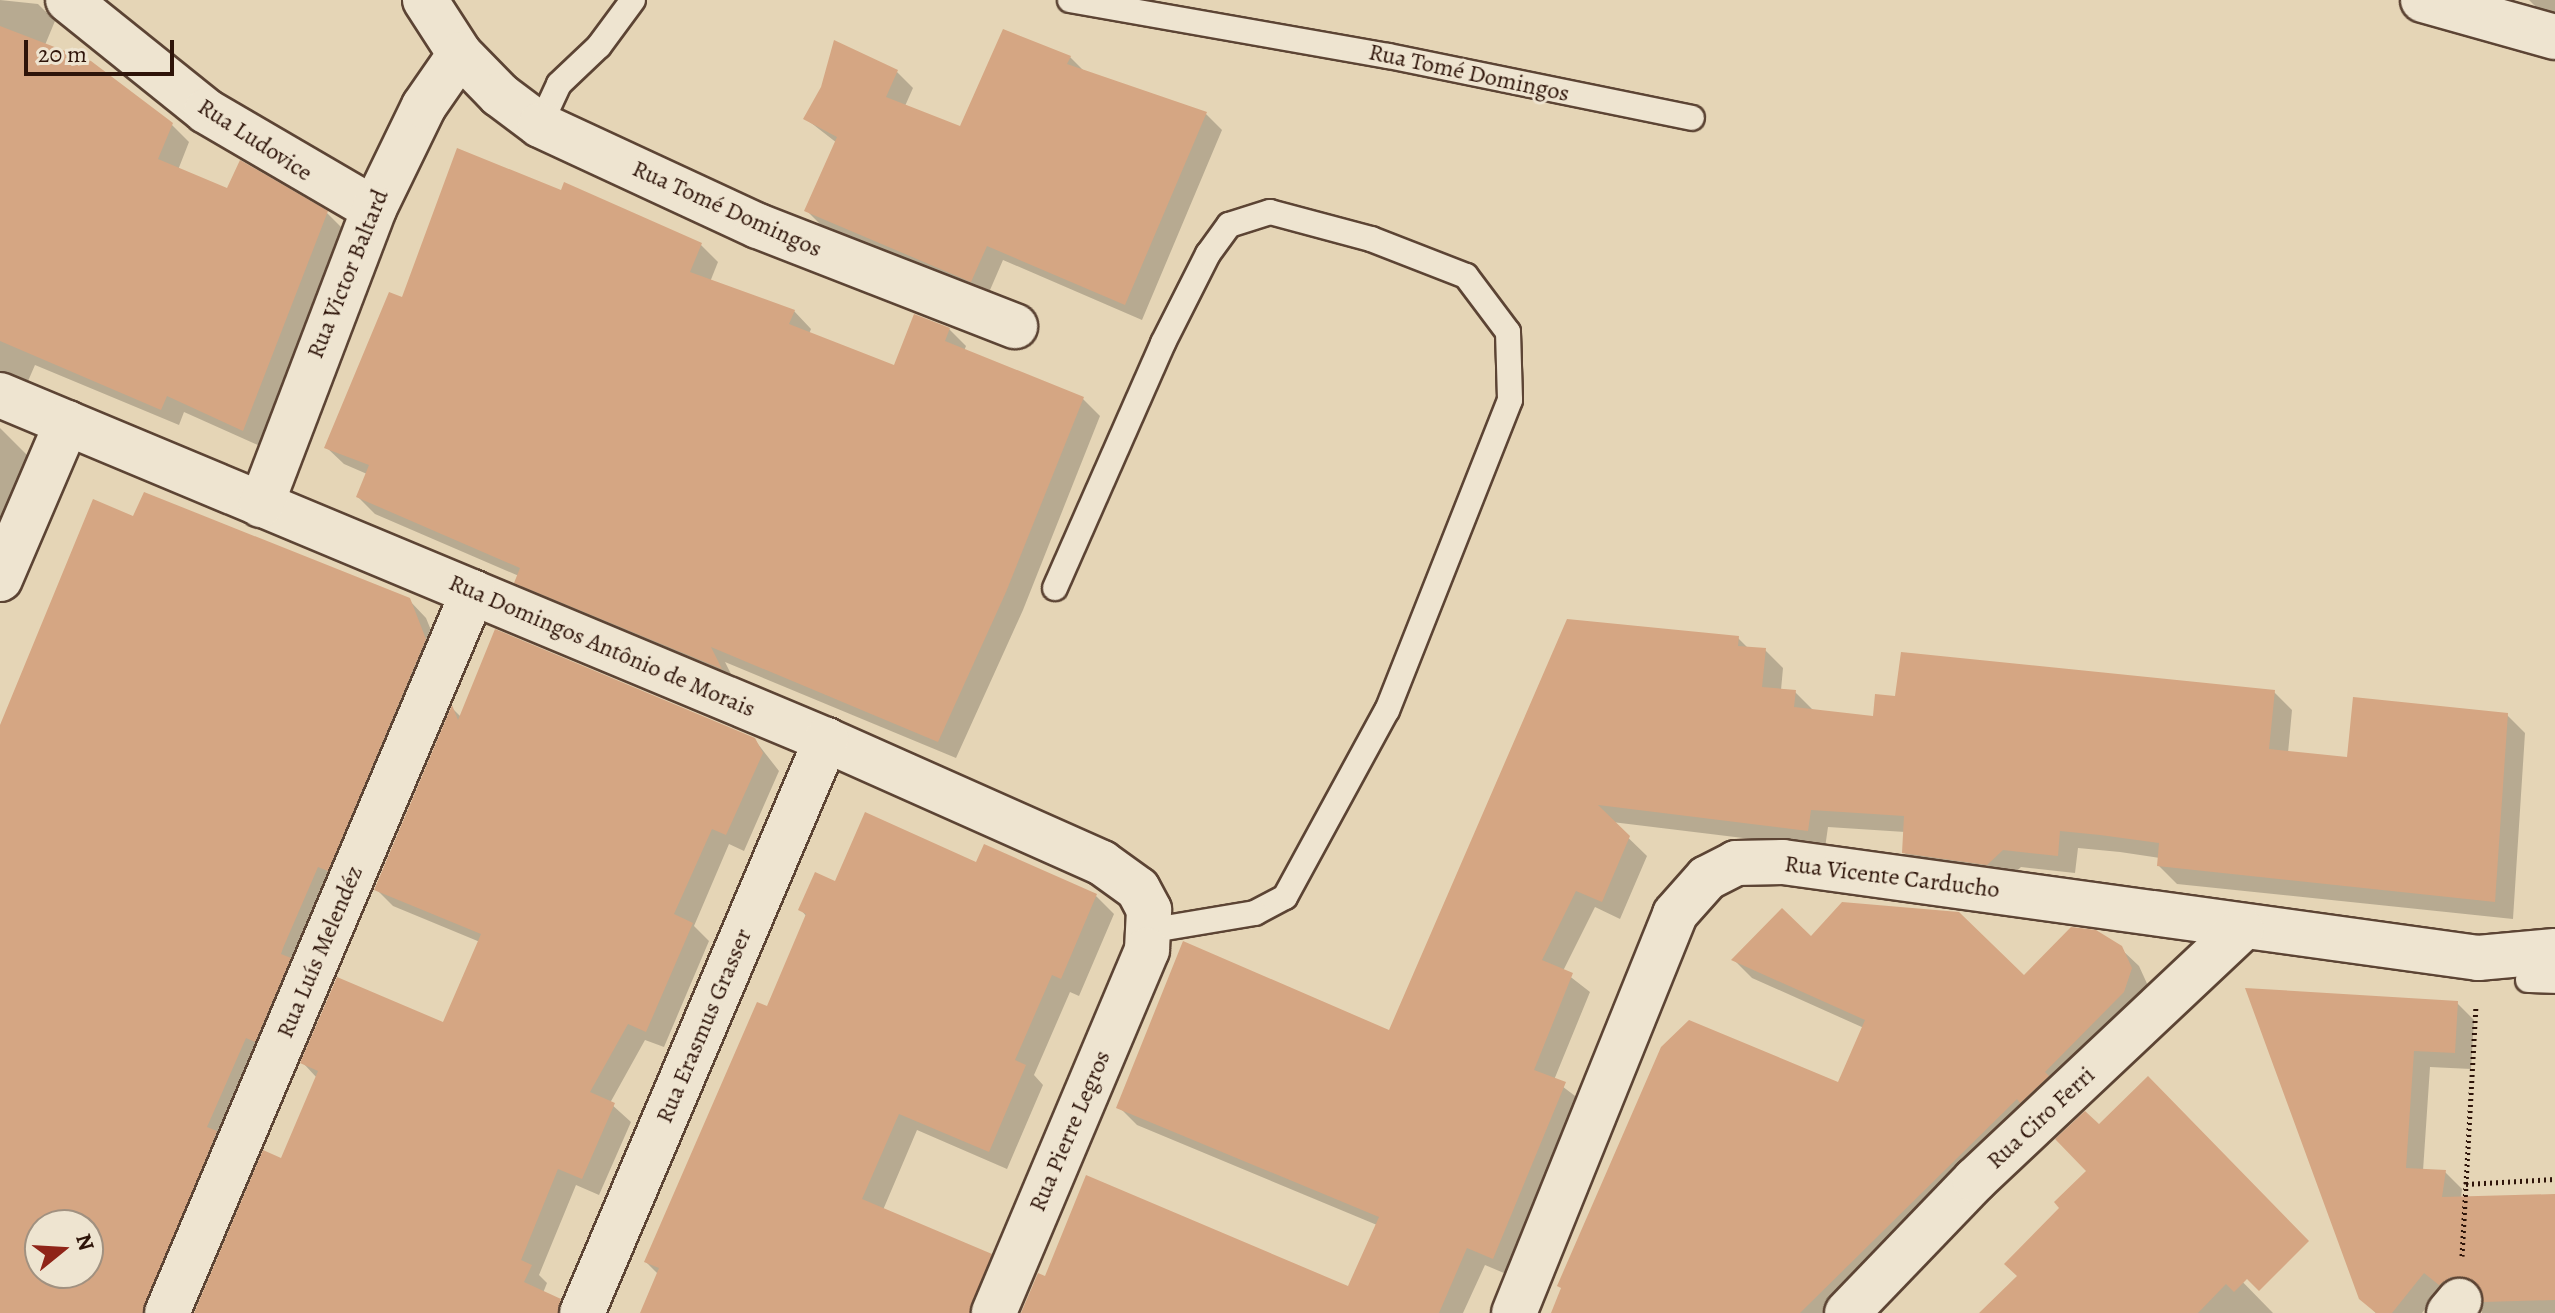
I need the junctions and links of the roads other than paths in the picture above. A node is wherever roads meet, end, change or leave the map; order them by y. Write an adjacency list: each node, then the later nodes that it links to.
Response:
1 (68, 0): 10 (street, Rua Ludovice)
2 (425, 0): 7 (street, Rua Tomé Domingos)
3 (633, 0): 9 (lane)
4 (1070, 0): 8 (lane, Rua Tomé Domingos)
5 (2423, 0): 6 (street)
6 (2555, 37)
7 (460, 54): 9 (street, Rua Tomé Domingos); 10 (street, Rua Victor Baltard)
8 (1692, 118)
9 (540, 125): 11 (street, Rua Tomé Domingos)
10 (374, 209): 14 (street, Rua Victor Baltard)
11 (1015, 326)
12 (0, 395): 13 (street, Rua Domingos Antônio de Morais)
13 (67, 423): 14 (street, Rua Domingos Antônio de Morais); 15 (street)
14 (261, 505): 17 (street, Rua Domingos Antônio de Morais)
15 (0, 579)
16 (1055, 588): 20 (lane)
17 (473, 592): 18 (street, Rua Domingos Antônio de Morais); 23 (street, Rua Luís Melendéz)
18 (826, 740): 20 (street, Rua Domingos Antônio de Morais); 24 (street, Rua Erasmus Grasser)
19 (2241, 929): 21 (street, Rua Vicente Carducho); 26 (street, Rua Vicente Carducho); 27 (street, Rua Ciro Ferri)
20 (1148, 940): 25 (street, Rua Pierre Legros)
21 (2542, 966): 22 (lane)
22 (2555, 981)
23 (167, 1313)
24 (582, 1313)
25 (994, 1313)
26 (1514, 1313)
27 (1847, 1313)

